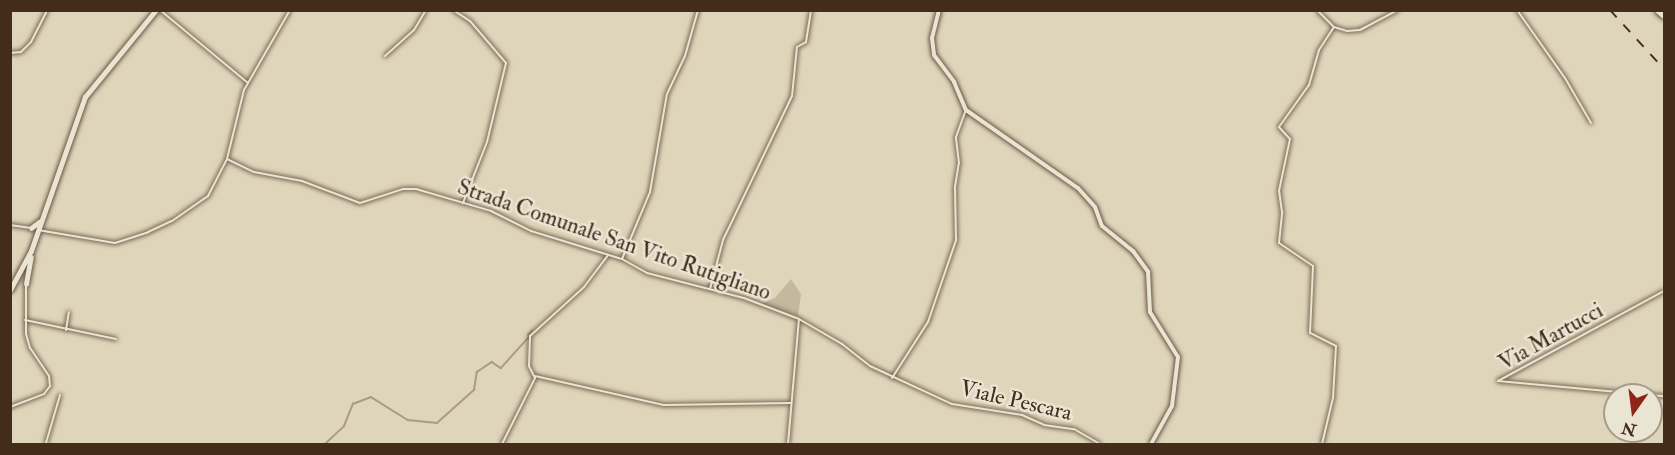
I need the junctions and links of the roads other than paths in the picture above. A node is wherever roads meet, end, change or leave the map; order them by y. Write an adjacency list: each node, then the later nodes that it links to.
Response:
1 (47, 10): 15 (street)
2 (290, 10): 17 (street)
3 (426, 10): 16 (street)
4 (453, 10): 22 (street)
5 (698, 10): 29 (street)
6 (811, 10): 34 (street)
7 (939, 10): 18 (street)
8 (1317, 10): 14 (street)
9 (1398, 10): 14 (street)
10 (1516, 10): 19 (street)
11 (1658, 10): 13 (main road)
12 (155, 11): 17 (street); 21 (main road)
13 (1664, 13)
14 (1334, 27): 53 (street)
15 (10, 53)
16 (385, 56)
17 (249, 84): 20 (street)
18 (966, 110): 43 (street); 52 (street)
19 (1591, 123)
20 (227, 159): 22 (street, Strada Comunale San Vito Rutigliano); 25 (street)
21 (47, 203): 24 (main road); 25 (main road)
22 (462, 203): 28 (street, Strada Comunale San Vito Rutigliano)
23 (10, 225): 24 (street)
24 (31, 228): 25 (main road); 27 (main road)
25 (38, 230): 26 (main road)
26 (34, 240): 27 (main road); 31 (main road)
27 (31, 250): 30 (main road)
28 (608, 255): 29 (street, Strada Comunale San Vito Rutigliano); 42 (street)
29 (622, 259): 34 (street, Strada Comunale San Vito Rutigliano)
30 (23, 269): 31 (main road); 32 (main road); 33 (main road)
31 (27, 275): 33 (main road)
32 (15, 284): 33 (main road); 35 (main road)
33 (26, 284): 39 (street)
34 (710, 289): 38 (street, Strada Comunale San Vito Rutigliano)
35 (10, 290)
36 (1665, 291): 45 (street, Via Martucci)
37 (69, 312): 40 (street)
38 (799, 319): 43 (street, Viale Pescara); 46 (street)
39 (25, 320): 40 (street); 47 (street)
40 (66, 330): 41 (street)
41 (116, 339)
42 (535, 376): 46 (street); 49 (street)
43 (892, 378): 51 (street, Viale Pescara)
44 (60, 395): 48 (street)
45 (1665, 396)
46 (791, 403): 50 (street)
47 (10, 407)
48 (46, 443)
49 (502, 444)
50 (788, 444)
51 (1100, 444)
52 (1151, 444)
53 (1322, 444)

